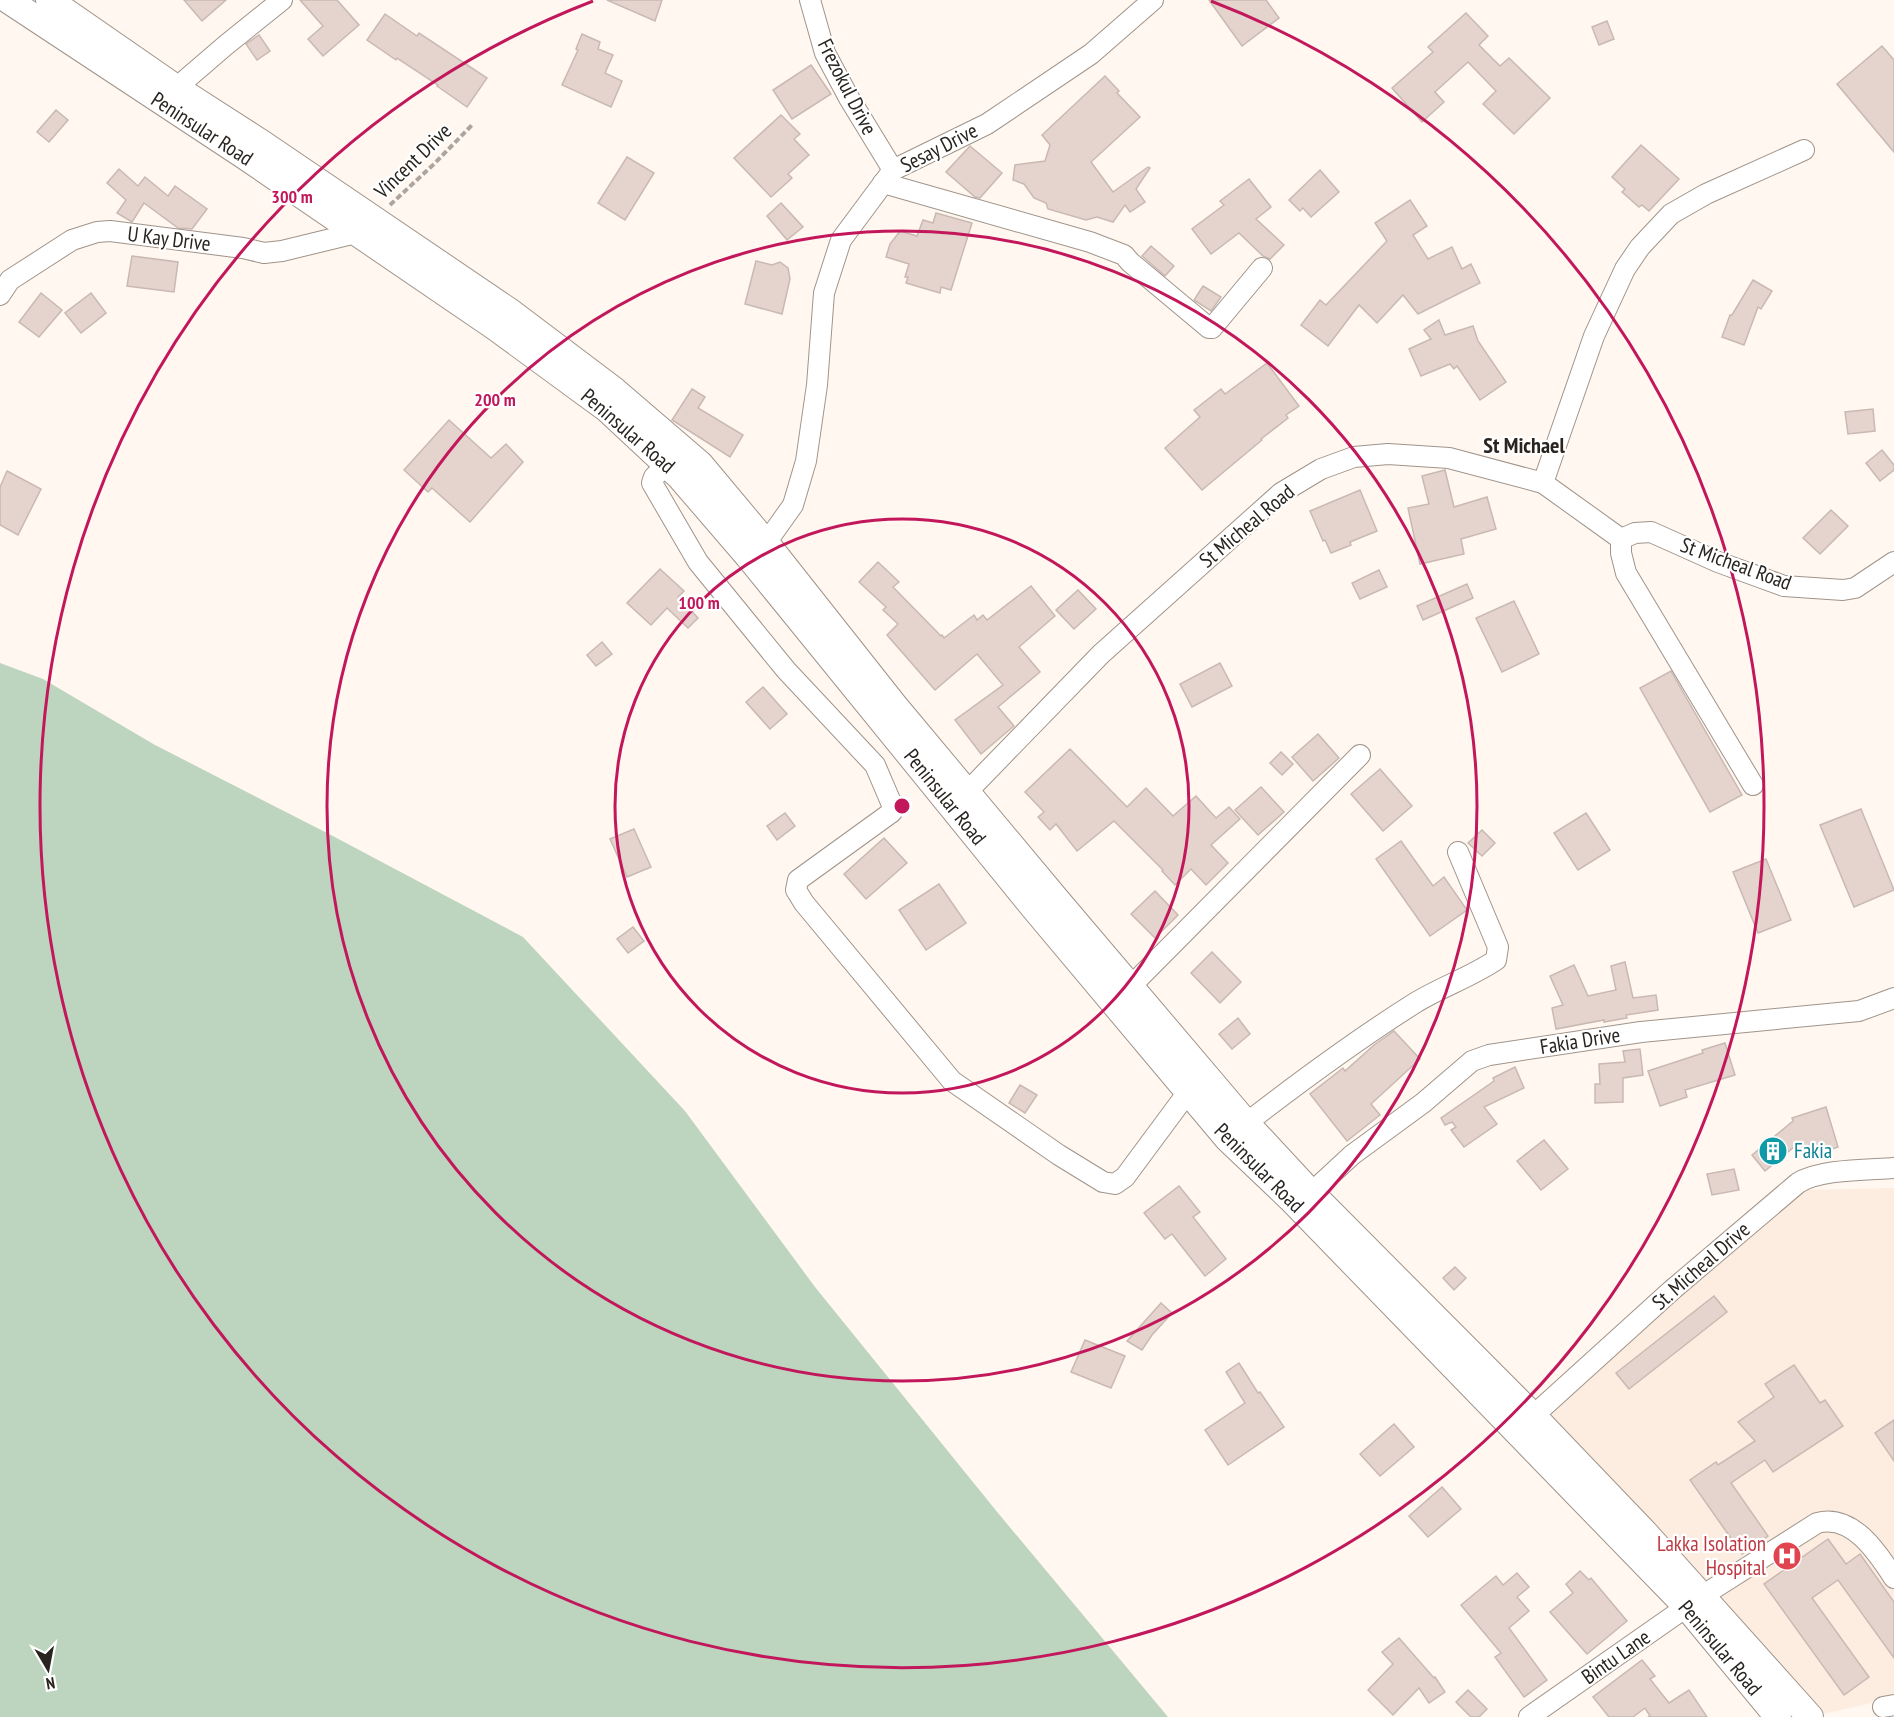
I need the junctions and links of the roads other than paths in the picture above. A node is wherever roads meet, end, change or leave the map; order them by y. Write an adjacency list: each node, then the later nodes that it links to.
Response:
1 (8, 0): 9 (main road, Peninsular Road)
2 (49, 0): 6 (main road, Peninsular Road)
3 (282, 0): 6 (street)
4 (810, 0): 8 (street, Frezokul Drive)
5 (1153, 0): 8 (street, Sesay Drive)
6 (176, 88): 9 (main road, Peninsular Road)
7 (1804, 150): 13 (street)
8 (888, 177): 10 (street); 15 (street, Sesay Drive)
9 (365, 226): 11 (street, U Kay Drive); 12 (main road, Peninsular Road); 15 (main road, Peninsular Road)
10 (1262, 268)
11 (0, 295)
12 (667, 464): 15 (main road, Peninsular Road); 23 (street)
13 (1542, 483): 14 (street, St Micheal Road); 19 (street, St Micheal Road)
14 (1622, 539): 16 (street, St Micheal Road); 18 (street)
15 (757, 549): 19 (main road, Peninsular Road); 23 (main road, Peninsular Road)
16 (1894, 562)
17 (1360, 755): 21 (street)
18 (1753, 785)
19 (968, 791): 21 (main road, Peninsular Road)
20 (1458, 852): 24 (street)
21 (1131, 986): 24 (main road, Peninsular Road)
22 (1894, 998): 26 (street, Fakia Drive)
23 (1188, 1092): 24 (main road, Peninsular Road)
24 (1236, 1130): 26 (main road, Peninsular Road); 29 (main road, Peninsular Road)
25 (1894, 1168): 27 (street, St. Micheal Drive)
26 (1311, 1193): 27 (main road, Peninsular Road)
27 (1533, 1416): 29 (main road, Peninsular Road)
28 (1894, 1578): 29 (street, Bintu Lane)
29 (1695, 1602): 30 (street, Bintu Lane); 31 (main road, Peninsular Road); 32 (main road, Peninsular Road)
30 (1529, 1717)
31 (1778, 1717)
32 (1810, 1717)

